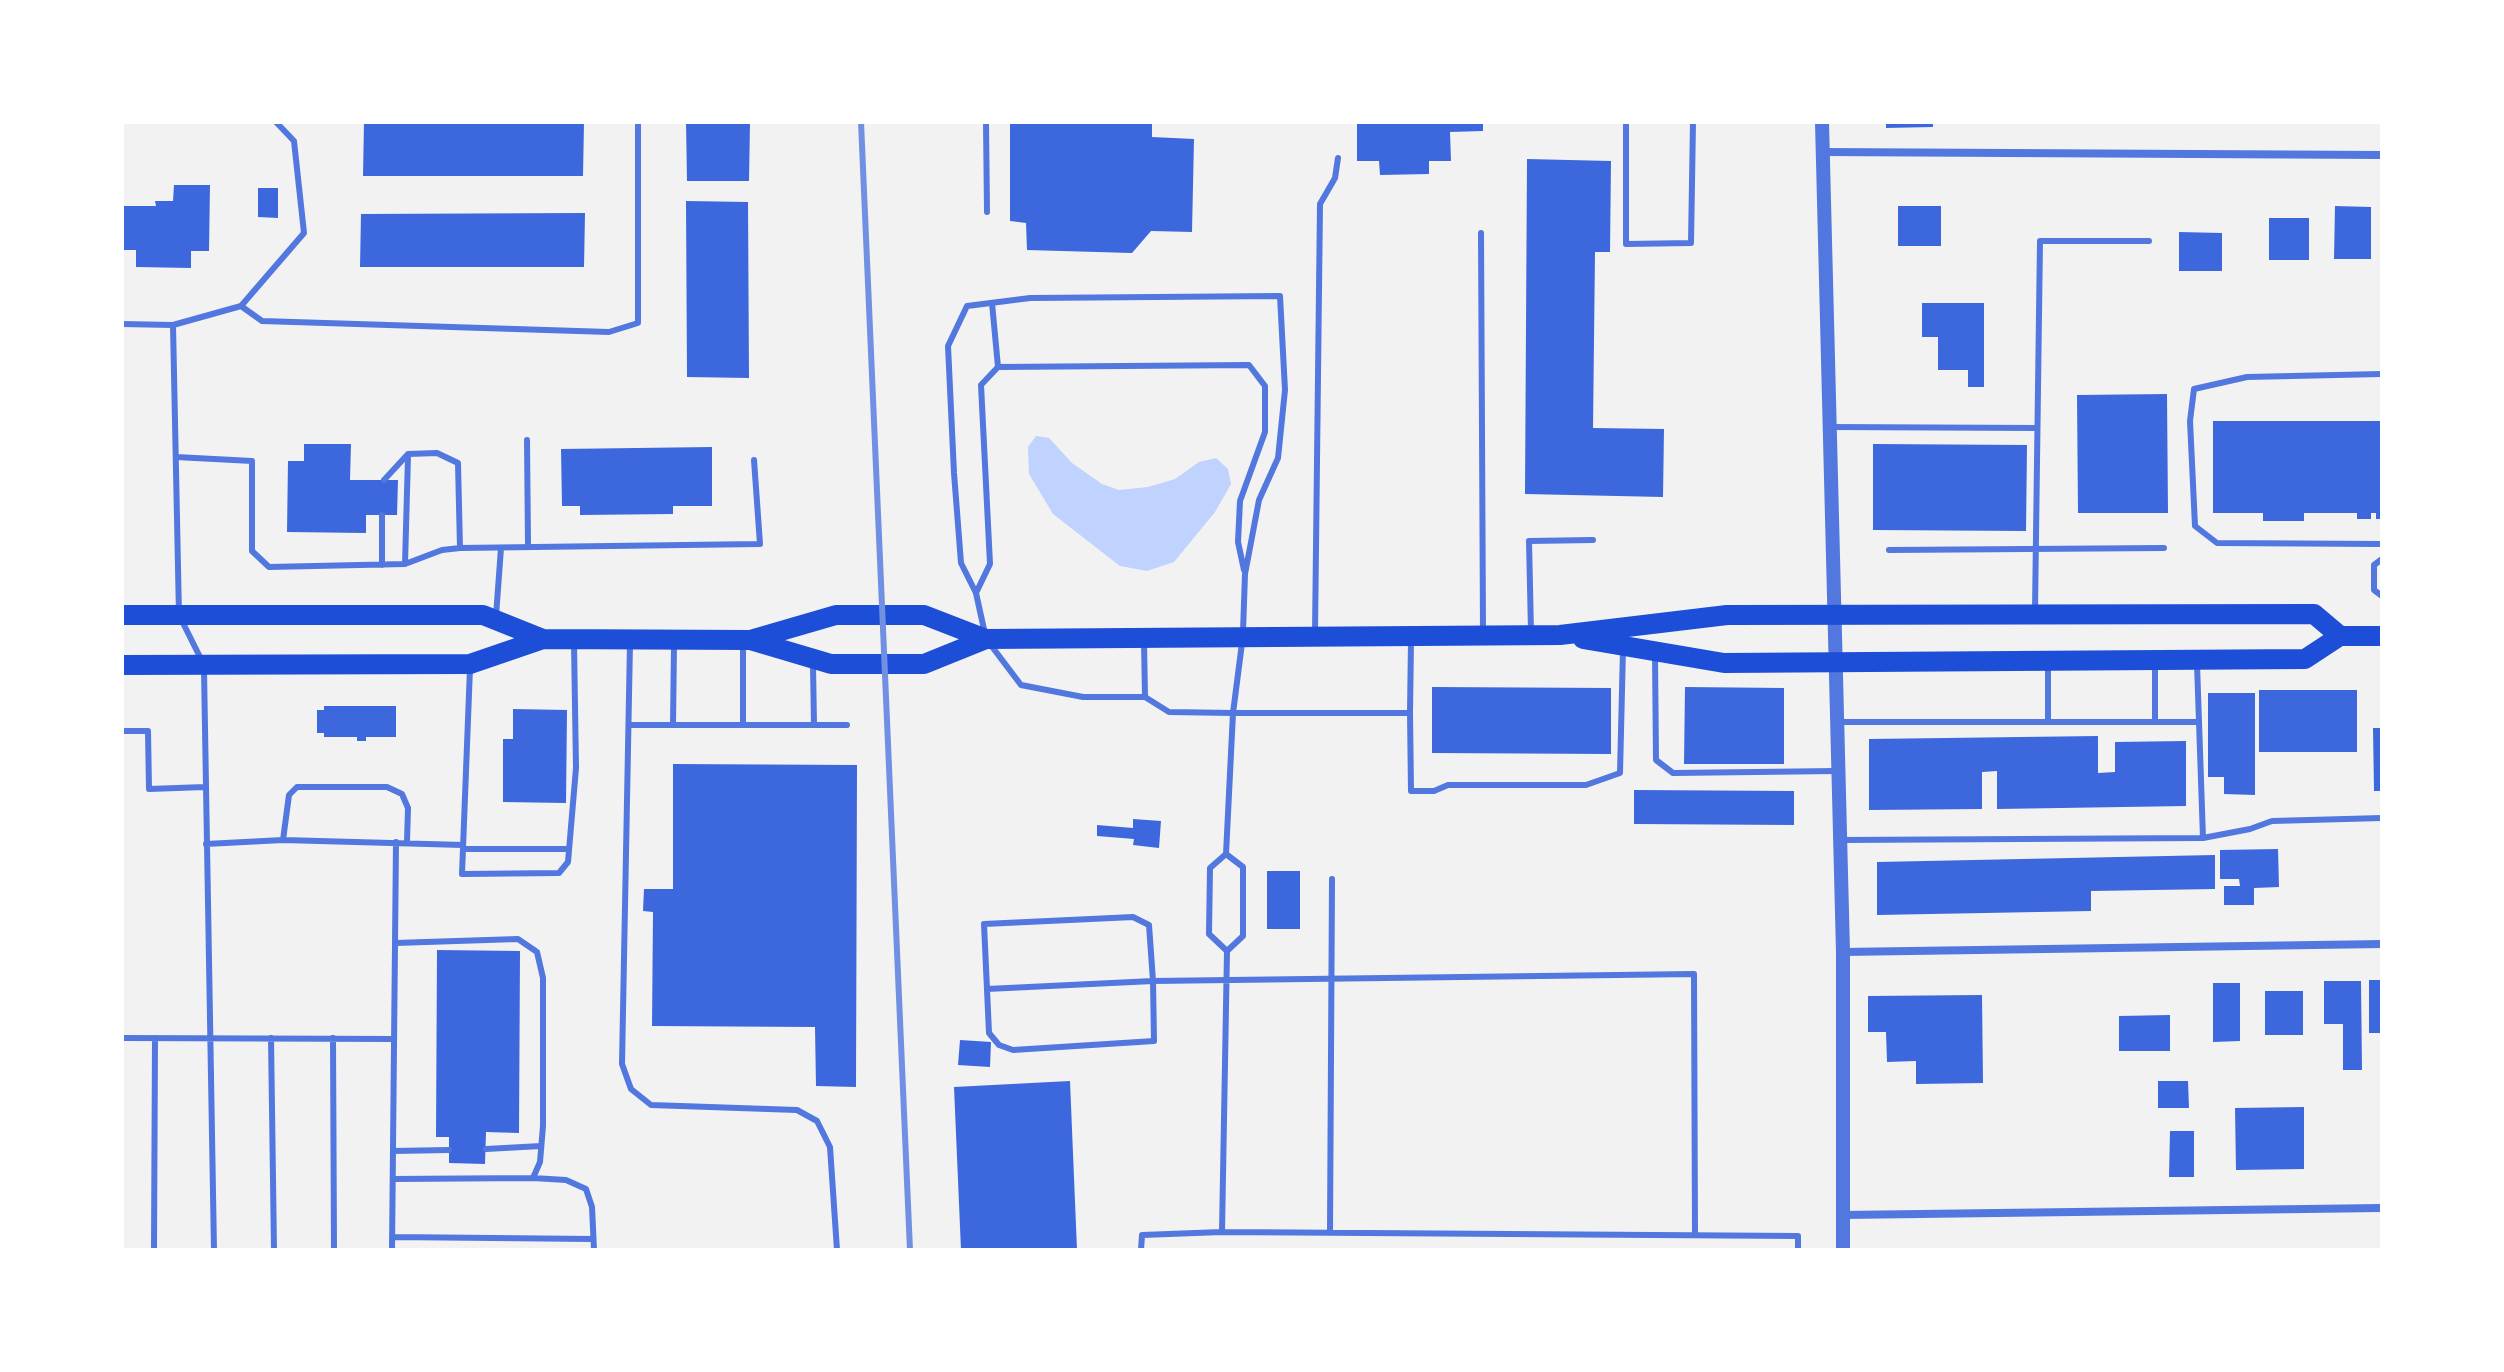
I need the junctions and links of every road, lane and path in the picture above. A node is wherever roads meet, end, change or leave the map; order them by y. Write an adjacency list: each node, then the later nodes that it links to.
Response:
1 (276, 122): 14 (lane)
2 (638, 122): 14 (lane)
3 (986, 122): 10 (lane)
4 (1626, 122): 5 (lane)
5 (1693, 122)
6 (1822, 122): 7 (street)
7 (1821, 152): 8 (street); 19 (street)
8 (2382, 155)
9 (1338, 158): 53 (lane)
10 (987, 212)
11 (1481, 233): 49 (lane)
12 (2149, 241): 20 (lane)
13 (992, 303): 17 (lane); 38 (lane); 39 (lane)
14 (241, 306): 16 (lane)
15 (122, 324): 16 (lane)
16 (173, 325): 23 (lane)
17 (998, 367): 38 (lane); 39 (lane)
18 (2382, 374): 28 (lane)
19 (1828, 427): 20 (lane); 41 (street)
20 (2037, 428): 33 (lane)
21 (527, 440): 29 (lane)
22 (408, 454): 25 (lane); 30 (lane); 36 (lane)
23 (176, 457): 37 (lane); 44 (lane)
24 (754, 460): 29 (lane)
25 (384, 480)
26 (382, 515): 37 (lane)
27 (1593, 540): 46 (lane)
28 (2382, 544)
29 (528, 545): 31 (lane)
30 (460, 548): 31 (lane); 36 (lane)
31 (501, 548): 45 (lane)
32 (2164, 548): 33 (lane)
33 (2036, 549): 34 (lane); 42 (lane)
34 (1889, 550)
35 (2382, 559): 40 (lane)
36 (405, 564): 37 (lane)
37 (382, 565)
38 (1245, 574): 52 (lane)
39 (976, 593): 59 (lane)
40 (2382, 596)
41 (1832, 614): 42 (main road); 47 (main road); 67 (street)
42 (2035, 614): 50 (main road)
43 (122, 615): 44 (main road)
44 (179, 615): 45 (main road); 70 (lane)
45 (496, 620): 55 (main road)
46 (1531, 635): 47 (main road); 49 (main road)
47 (1560, 635): 61 (main road)
48 (1411, 636): 49 (main road); 53 (main road); 73 (lane)
49 (1483, 636)
50 (2340, 636): 51 (main road); 65 (main road)
51 (2382, 636)
52 (1243, 637): 53 (main road); 54 (main road); 72 (lane)
53 (1315, 637)
54 (1144, 638): 59 (main road); 71 (lane)
55 (543, 639): 56 (main road); 68 (main road)
56 (573, 639): 57 (main road); 94 (lane)
57 (630, 639): 58 (main road); 78 (lane)
58 (674, 639): 60 (main road); 79 (lane)
59 (986, 639): 60 (main road); 63 (main road); 71 (lane)
60 (747, 640): 63 (main road); 80 (lane)
61 (1623, 646): 62 (main road); 73 (lane)
62 (1655, 651): 67 (main road); 84 (lane)
63 (813, 658): 81 (lane)
64 (2155, 660): 65 (main road); 66 (main road); 76 (lane)
65 (2197, 660): 77 (lane)
66 (2048, 661): 67 (main road); 75 (lane)
67 (1835, 663): 74 (street)
68 (470, 664): 70 (main road); 93 (lane)
69 (122, 665): 70 (main road)
70 (204, 665): 85 (lane)
71 (1145, 697): 72 (lane)
72 (1233, 713): 73 (lane); 95 (lane)
73 (1410, 713)
74 (1837, 722): 75 (lane); 84 (street)
75 (2048, 722): 76 (lane)
76 (2155, 722): 77 (lane)
77 (2199, 722): 87 (lane)
78 (629, 725): 79 (lane); 130 (lane)
79 (673, 725): 80 (lane)
80 (743, 725): 81 (lane)
81 (814, 725): 82 (lane)
82 (847, 725)
83 (122, 731): 85 (lane)
84 (1838, 771): 89 (street)
85 (205, 787): 92 (lane)
86 (2382, 818): 87 (lane)
87 (2203, 838): 89 (lane)
88 (283, 840): 90 (lane); 91 (lane); 92 (lane)
89 (1840, 840): 100 (street)
90 (396, 842): 91 (lane); 97 (lane)
91 (407, 842): 93 (lane)
92 (206, 844): 105 (lane)
93 (463, 847): 94 (lane); 94 (lane)
94 (569, 849)
95 (1226, 854): 99 (lane); 99 (lane)
96 (1332, 879): 102 (lane)
97 (395, 943): 110 (lane); 111 (lane)
98 (2382, 944): 100 (street)
99 (1227, 951): 101 (lane)
100 (1843, 952): 118 (street)
101 (1226, 978): 102 (lane); 103 (lane); 119 (lane)
102 (1332, 978): 120 (lane); 121 (lane)
103 (1153, 981): 104 (lane); 104 (lane); 104 (lane)
104 (987, 989)
105 (210, 1037): 107 (lane); 108 (lane); 125 (lane)
106 (122, 1038): 107 (lane)
107 (155, 1038): 124 (lane)
108 (271, 1038): 109 (lane); 126 (lane)
109 (333, 1038): 110 (lane); 127 (lane)
110 (394, 1039): 114 (lane)
111 (541, 1146): 112 (lane); 115 (lane)
112 (486, 1149)
113 (449, 1150): 114 (lane)
114 (393, 1151): 116 (lane)
115 (533, 1178): 116 (lane); 123 (lane)
116 (393, 1179): 122 (lane)
117 (2382, 1208): 118 (street)
118 (1843, 1215): 133 (street)
119 (1222, 1232): 120 (lane); 131 (lane)
120 (1330, 1232): 121 (lane)
121 (1695, 1235): 132 (lane)
122 (392, 1237): 123 (lane); 128 (lane)
123 (593, 1239): 129 (lane)
124 (154, 1250)
125 (214, 1250)
126 (274, 1250)
127 (334, 1250)
128 (392, 1250)
129 (594, 1250)
130 (837, 1250)
131 (1141, 1250)
132 (1798, 1250)
133 (1843, 1250)

